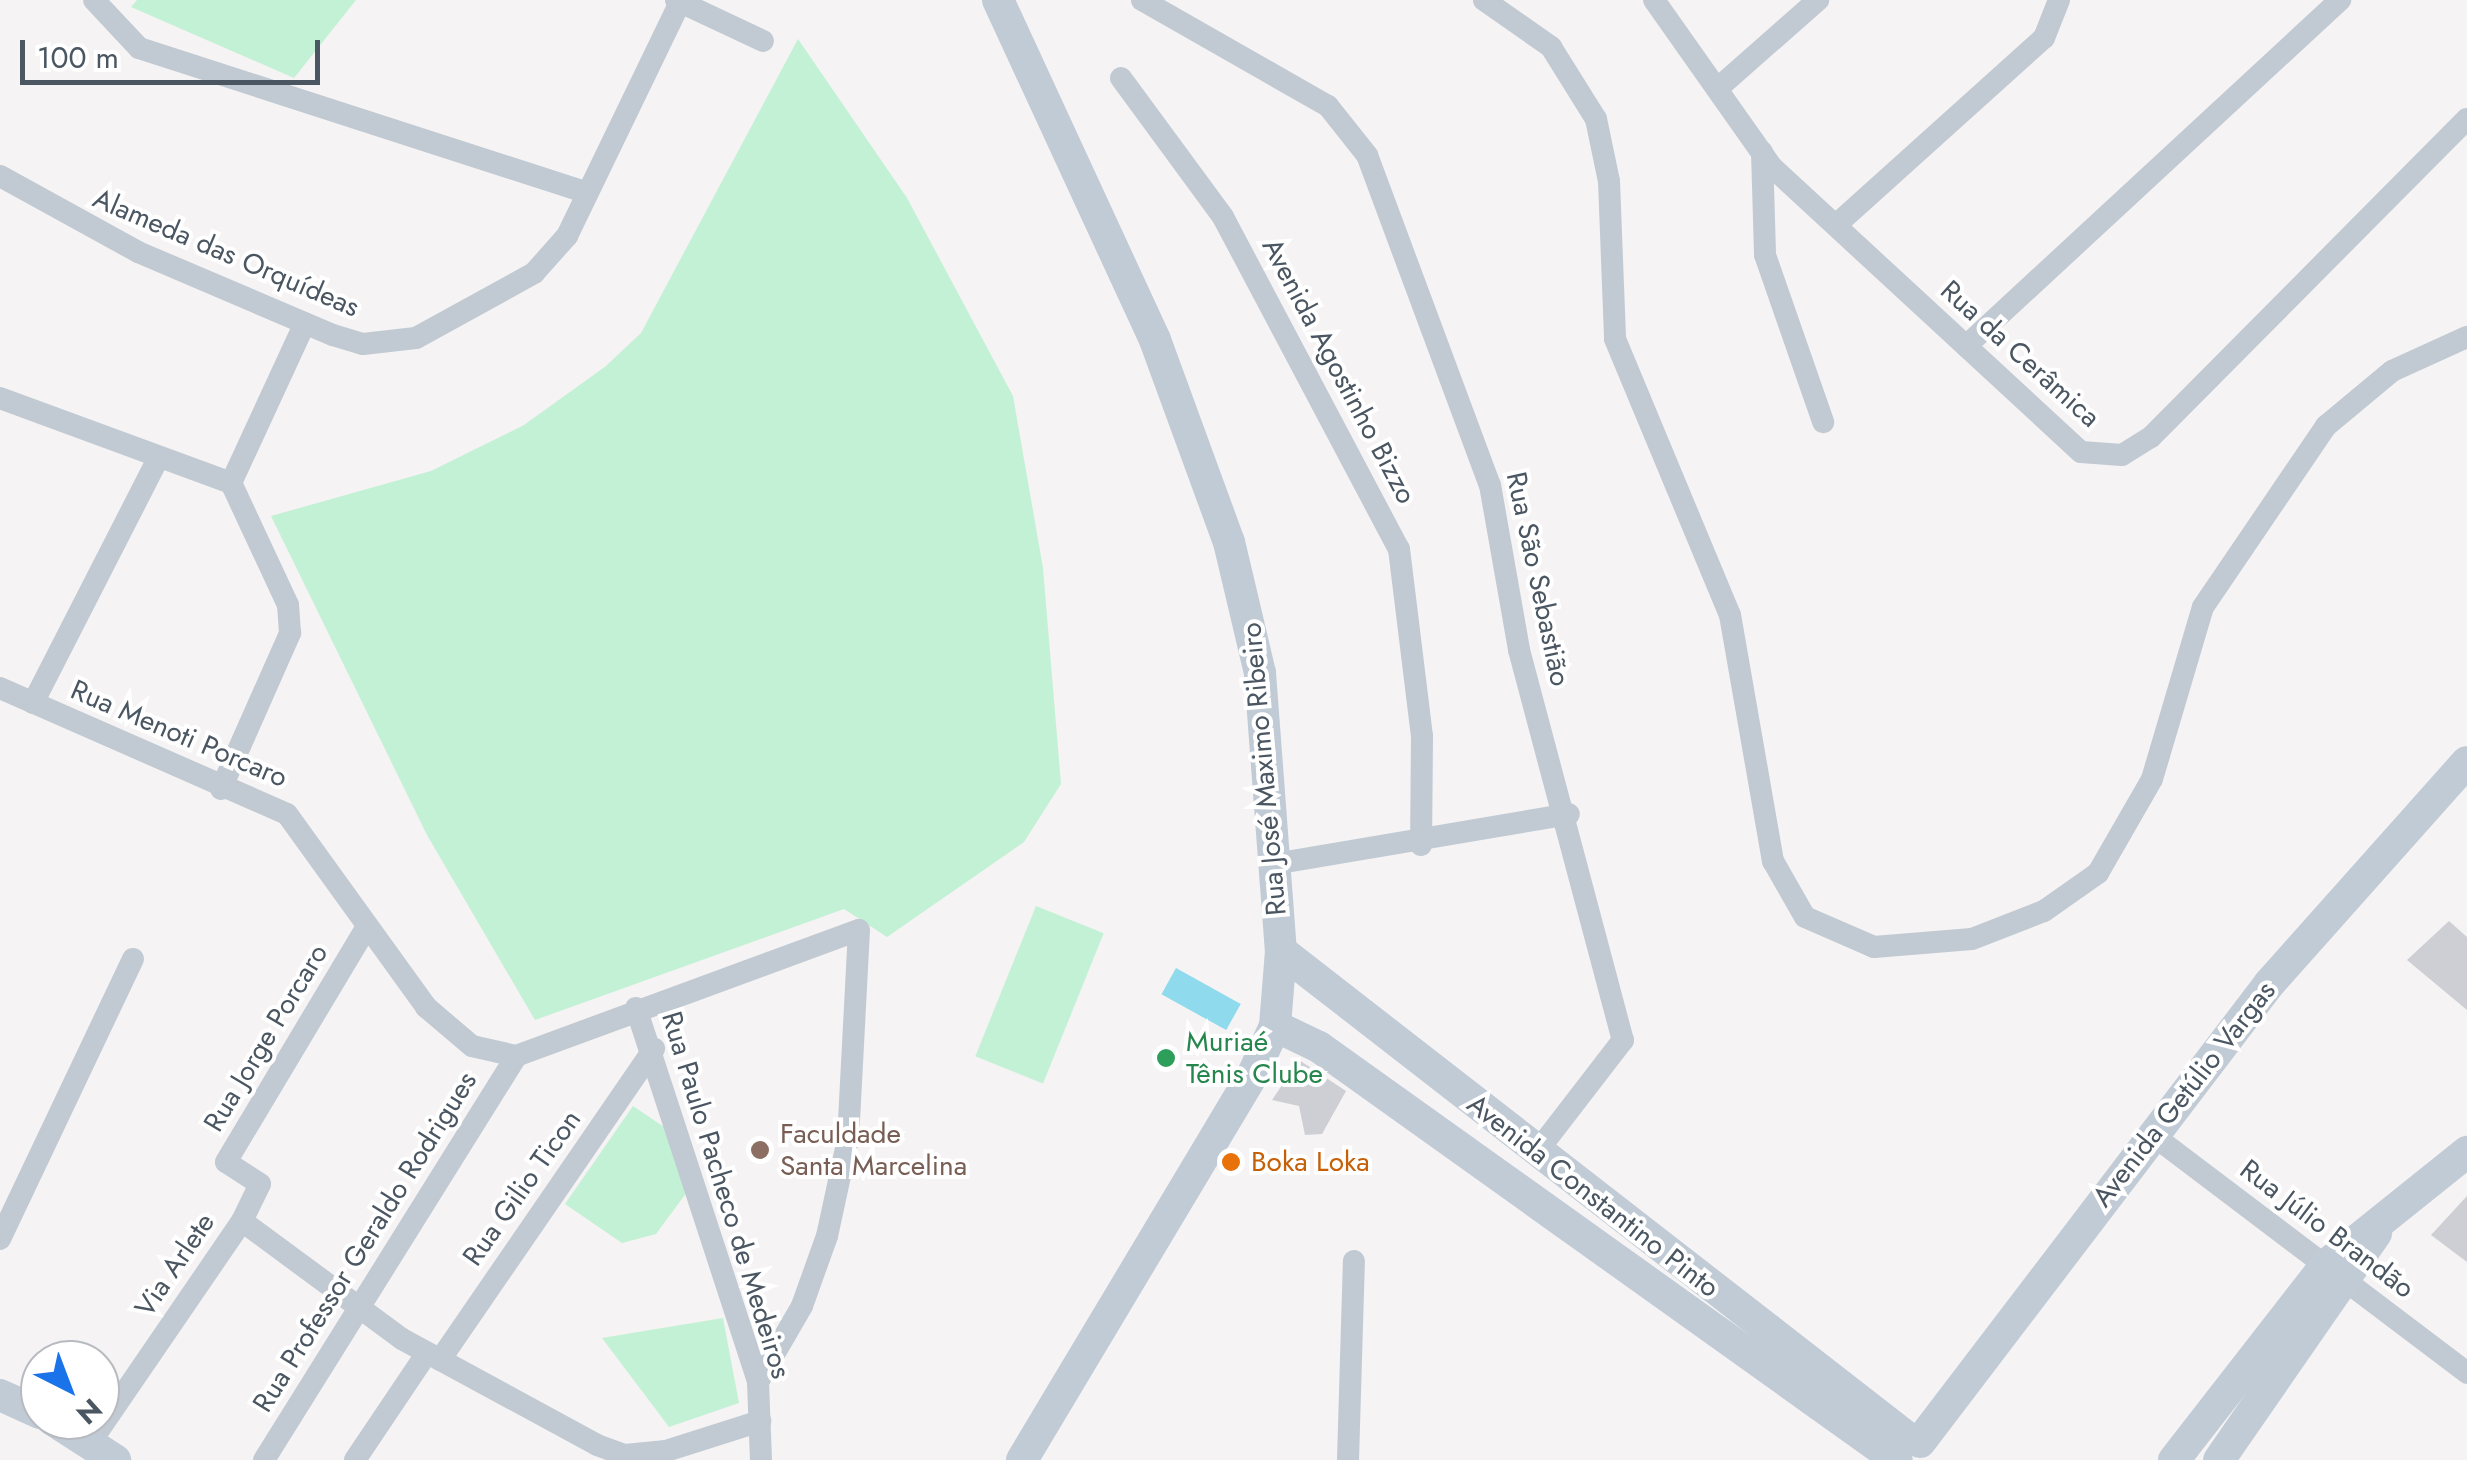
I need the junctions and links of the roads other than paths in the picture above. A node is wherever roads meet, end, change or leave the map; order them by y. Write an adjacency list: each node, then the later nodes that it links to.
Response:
1 (94, 0): 16 (street)
2 (998, 0): 31 (street, Rua José Maximo Ribeiro)
3 (1142, 0): 29 (street, Rua São Sebastião)
4 (1484, 0): 19 (street)
5 (1654, 0): 12 (street, Rua da Cerâmica)
6 (1818, 0): 12 (street)
7 (2059, 0): 17 (street)
8 (2340, 0): 20 (street)
9 (678, 1): 10 (street); 16 (street, Alameda das Orquídeas)
10 (764, 41)
11 (1122, 78): 30 (street, Avenida Agostinho Bizzo)
12 (1718, 89): 14 (street, Rua da Cerâmica)
13 (2467, 119): 20 (street, Rua da Cerâmica)
14 (1762, 152): 17 (street, Rua da Cerâmica); 22 (street)
15 (0, 176): 18 (street, Alameda das Orquídeas)
16 (587, 194): 18 (street, Alameda das Orquídeas)
17 (1836, 225): 20 (street, Rua da Cerâmica)
18 (304, 323): 24 (street)
19 (2467, 336)
20 (1966, 346)
21 (0, 398): 23 (street)
22 (1824, 422)
23 (158, 459): 24 (street); 26 (street)
24 (231, 483): 28 (street)
25 (0, 688): 26 (street, Rua Menoti Porcaro)
26 (33, 703): 28 (street, Rua Menoti Porcaro)
27 (2467, 762): 40 (street, Avenida Getúlio Vargas)
28 (220, 789): 32 (street, Rua Menoti Porcaro)
29 (1569, 814): 30 (street); 42 (street, Rua São Sebastião)
30 (1421, 846): 31 (street)
31 (1274, 864): 33 (street, Rua José Maximo Ribeiro)
32 (367, 926): 38 (street, Rua Menoti Porcaro); 44 (street, Rua Jorge Porcaro)
33 (1281, 951): 36 (street, Rua José Maximo Ribeiro); 39 (street, Avenida Constantino Pinto)
34 (133, 959): 45 (street)
35 (636, 1008): 37 (street, Rua Paulo Pacheco de Medeiros); 38 (street); 51 (street)
36 (1275, 1026): 41 (street, Avenida Constantino Pinto); 60 (street, Rua José Maximo Ribeiro)
37 (654, 1050): 49 (street, Rua Gilio Ticon); 51 (street, Rua Paulo Pacheco de Medeiros)
38 (516, 1056): 48 (street, Rua Professor Geraldo Rodrigues)
39 (1463, 1096): 41 (street); 42 (street, Avenida Constantino Pinto)
40 (2150, 1132): 47 (street, Rua Júlio Brandão); 55 (street, Avenida Getúlio Vargas)
41 (1435, 1137): 53 (street, Avenida Constantino Pinto)
42 (1536, 1152): 53 (street, Avenida Constantino Pinto)
43 (2467, 1152): 47 (street)
44 (242, 1221): 48 (street); 54 (street, Via Arlete)
45 (0, 1239)
46 (1354, 1261): 61 (street)
47 (2338, 1274): 50 (street, Rua Júlio Brandão); 62 (street); 63 (street)
48 (361, 1311): 49 (street); 57 (street, Rua Professor Geraldo Rodrigues)
49 (434, 1357): 56 (street); 58 (street, Rua Gilio Ticon)
50 (2467, 1373)
51 (758, 1382): 52 (street, Rua Paulo Pacheco de Medeiros)
52 (760, 1421): 56 (street); 59 (street, Rua Paulo Pacheco de Medeiros)
53 (1875, 1429): 55 (street, Avenida Constantino Pinto)
54 (102, 1451)
55 (1916, 1453)
56 (624, 1457)
57 (264, 1460)
58 (355, 1460)
59 (760, 1460)
60 (1022, 1460)
61 (1348, 1460)
62 (2174, 1460)
63 (2218, 1460)

